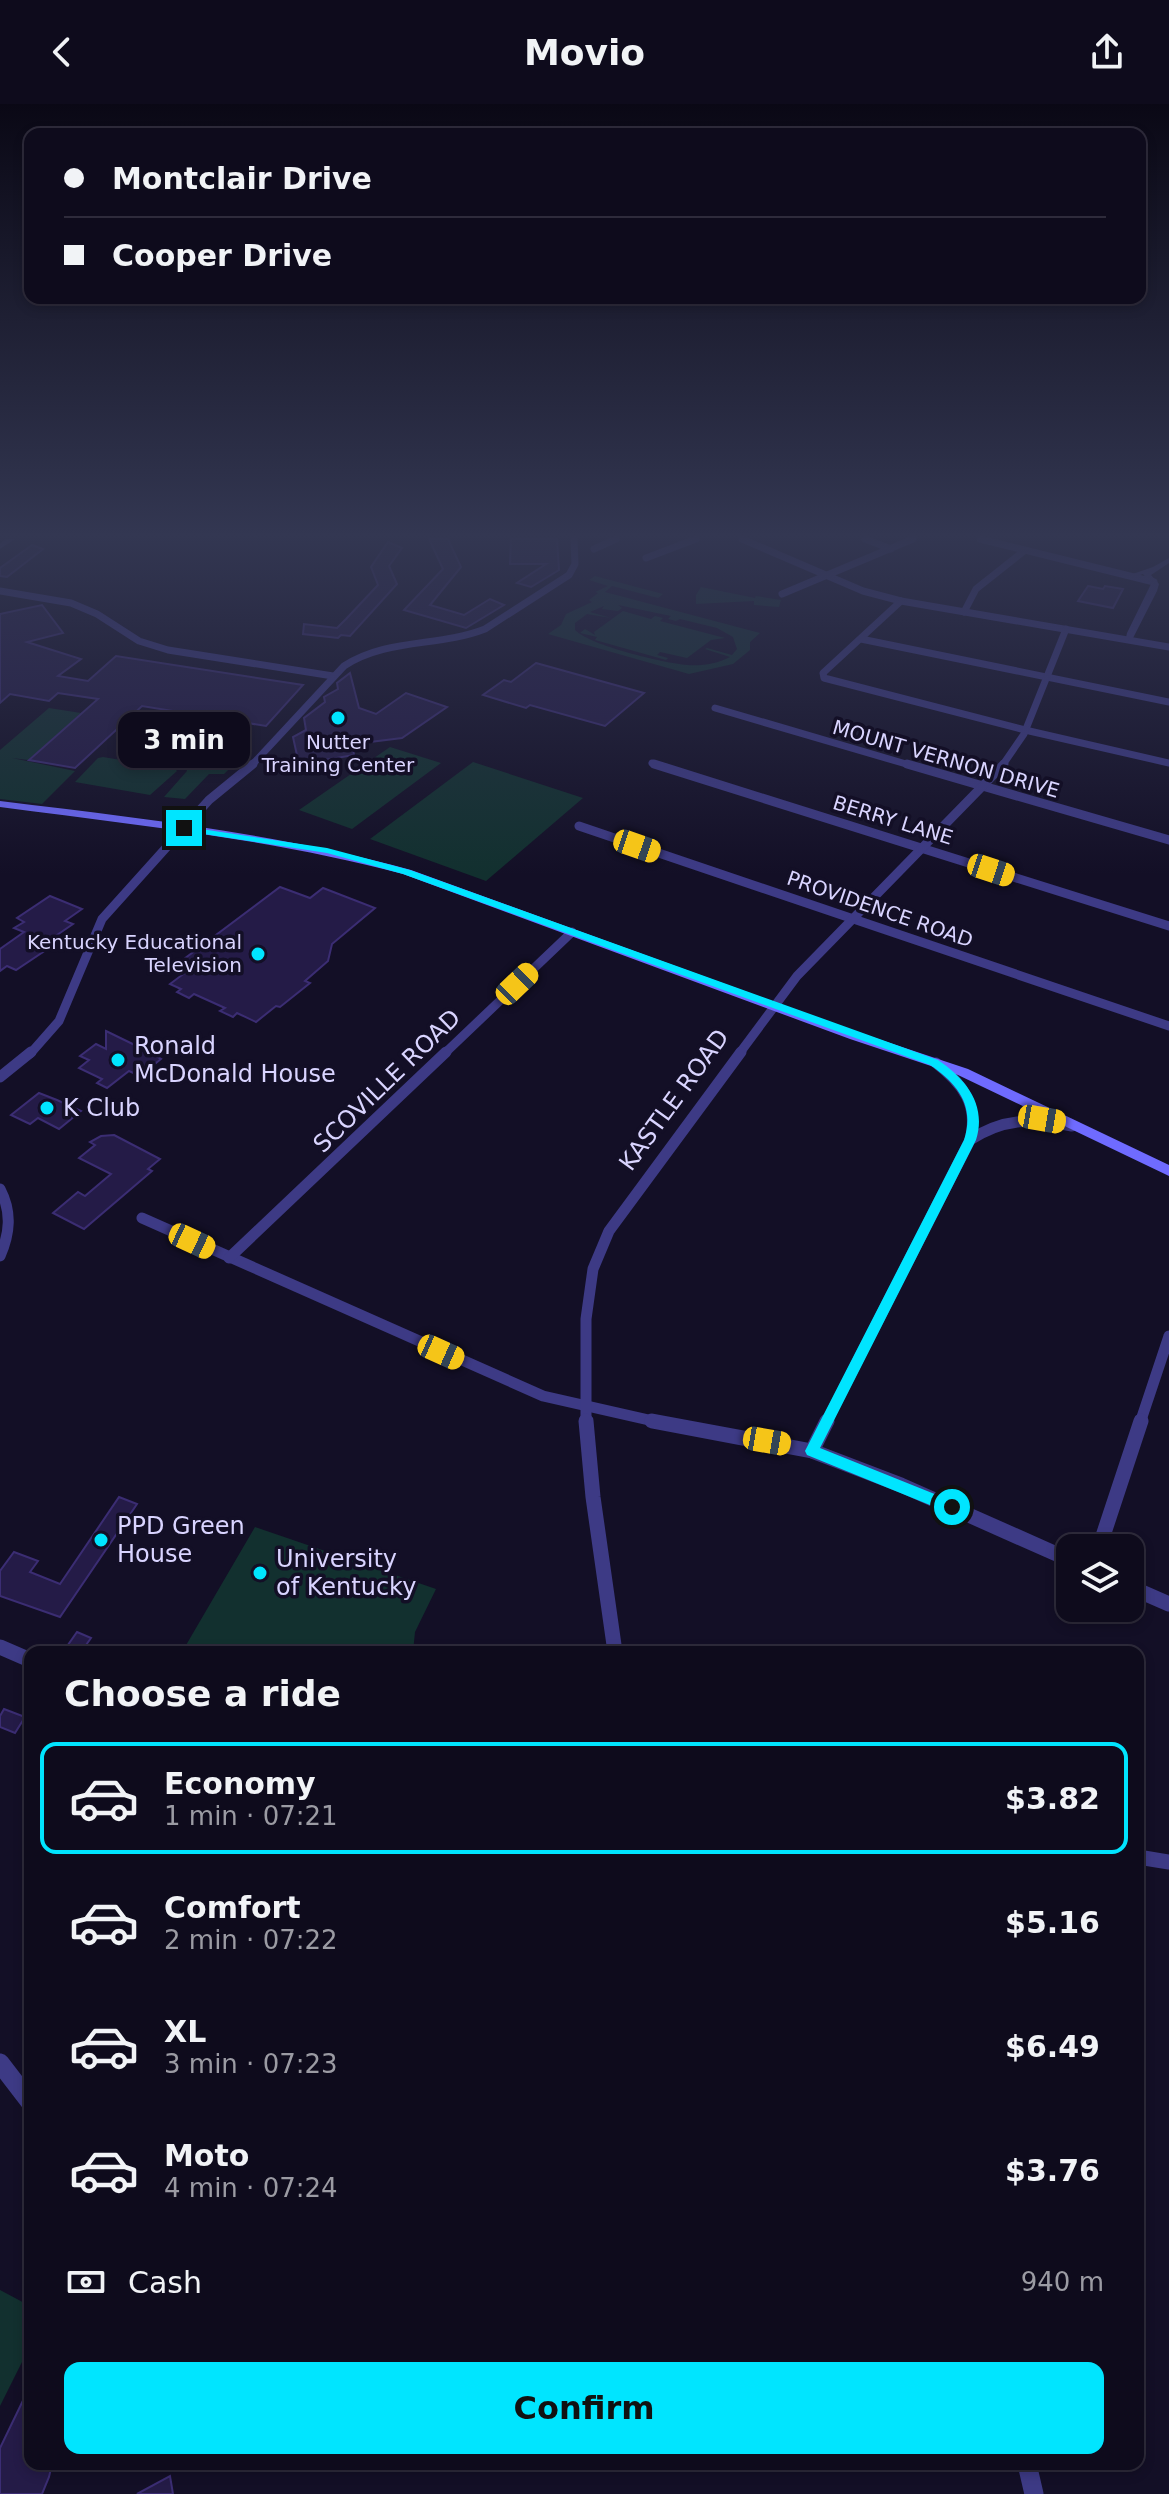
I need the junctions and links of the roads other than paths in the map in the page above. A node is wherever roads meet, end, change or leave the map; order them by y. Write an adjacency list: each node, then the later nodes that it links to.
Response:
1 (171, 651): 6 (street)
2 (374, 651): 6 (street)
3 (848, 651): 10 (street)
4 (919, 651): 7 (street)
5 (1057, 651): 7 (street, KASTLE ROAD)
6 (333, 676): 16 (street)
7 (1046, 676): 8 (street); 10 (street, KASTLE ROAD)
8 (1169, 702)
9 (715, 708): 13 (street, MOUNT VERNON DRIVE)
10 (1025, 730): 12 (street); 13 (street, KASTLE ROAD)
11 (652, 763): 18 (street, BERRY LANE)
12 (1169, 763)
13 (983, 786): 17 (street, MOUNT VERNON DRIVE); 18 (street, KASTLE ROAD)
14 (0, 804): 16 (main road)
15 (579, 826): 19 (street, PROVIDENCE ROAD)
16 (184, 828): 21 (main road); 25 (street)
17 (1169, 840)
18 (920, 848): 19 (street, KASTLE ROAD); 20 (street, BERRY LANE)
19 (851, 918): 22 (street, KASTLE ROAD); 23 (street, PROVIDENCE ROAD)
20 (1169, 926)
21 (572, 932): 22 (main road); 32 (street, SCOVILLE ROAD)
22 (773, 1006): 24 (main road); 34 (street, KASTLE ROAD)
23 (1169, 1026)
24 (934, 1062): 26 (main road); 27 (street)
25 (0, 1077)
26 (1079, 1127): 27 (street); 28 (main road)
27 (970, 1140): 35 (street)
28 (1169, 1171)
29 (0, 1189): 31 (street)
30 (142, 1218): 32 (street)
31 (0, 1256)
32 (229, 1258): 34 (street)
33 (1169, 1336): 36 (street)
34 (586, 1408): 35 (street); 40 (street, KASTLE ROAD)
35 (812, 1451): 37 (street)
36 (1104, 1534)
37 (1056, 1554)
38 (1144, 1593): 39 (street)
39 (1169, 1604)
40 (614, 1646)
41 (0, 1647): 42 (street)
42 (24, 1657)
43 (1144, 1858): 44 (street)
44 (1169, 1862)
45 (0, 2063): 46 (street)
46 (24, 2094)
47 (1028, 2470): 48 (street)
48 (1034, 2494)

